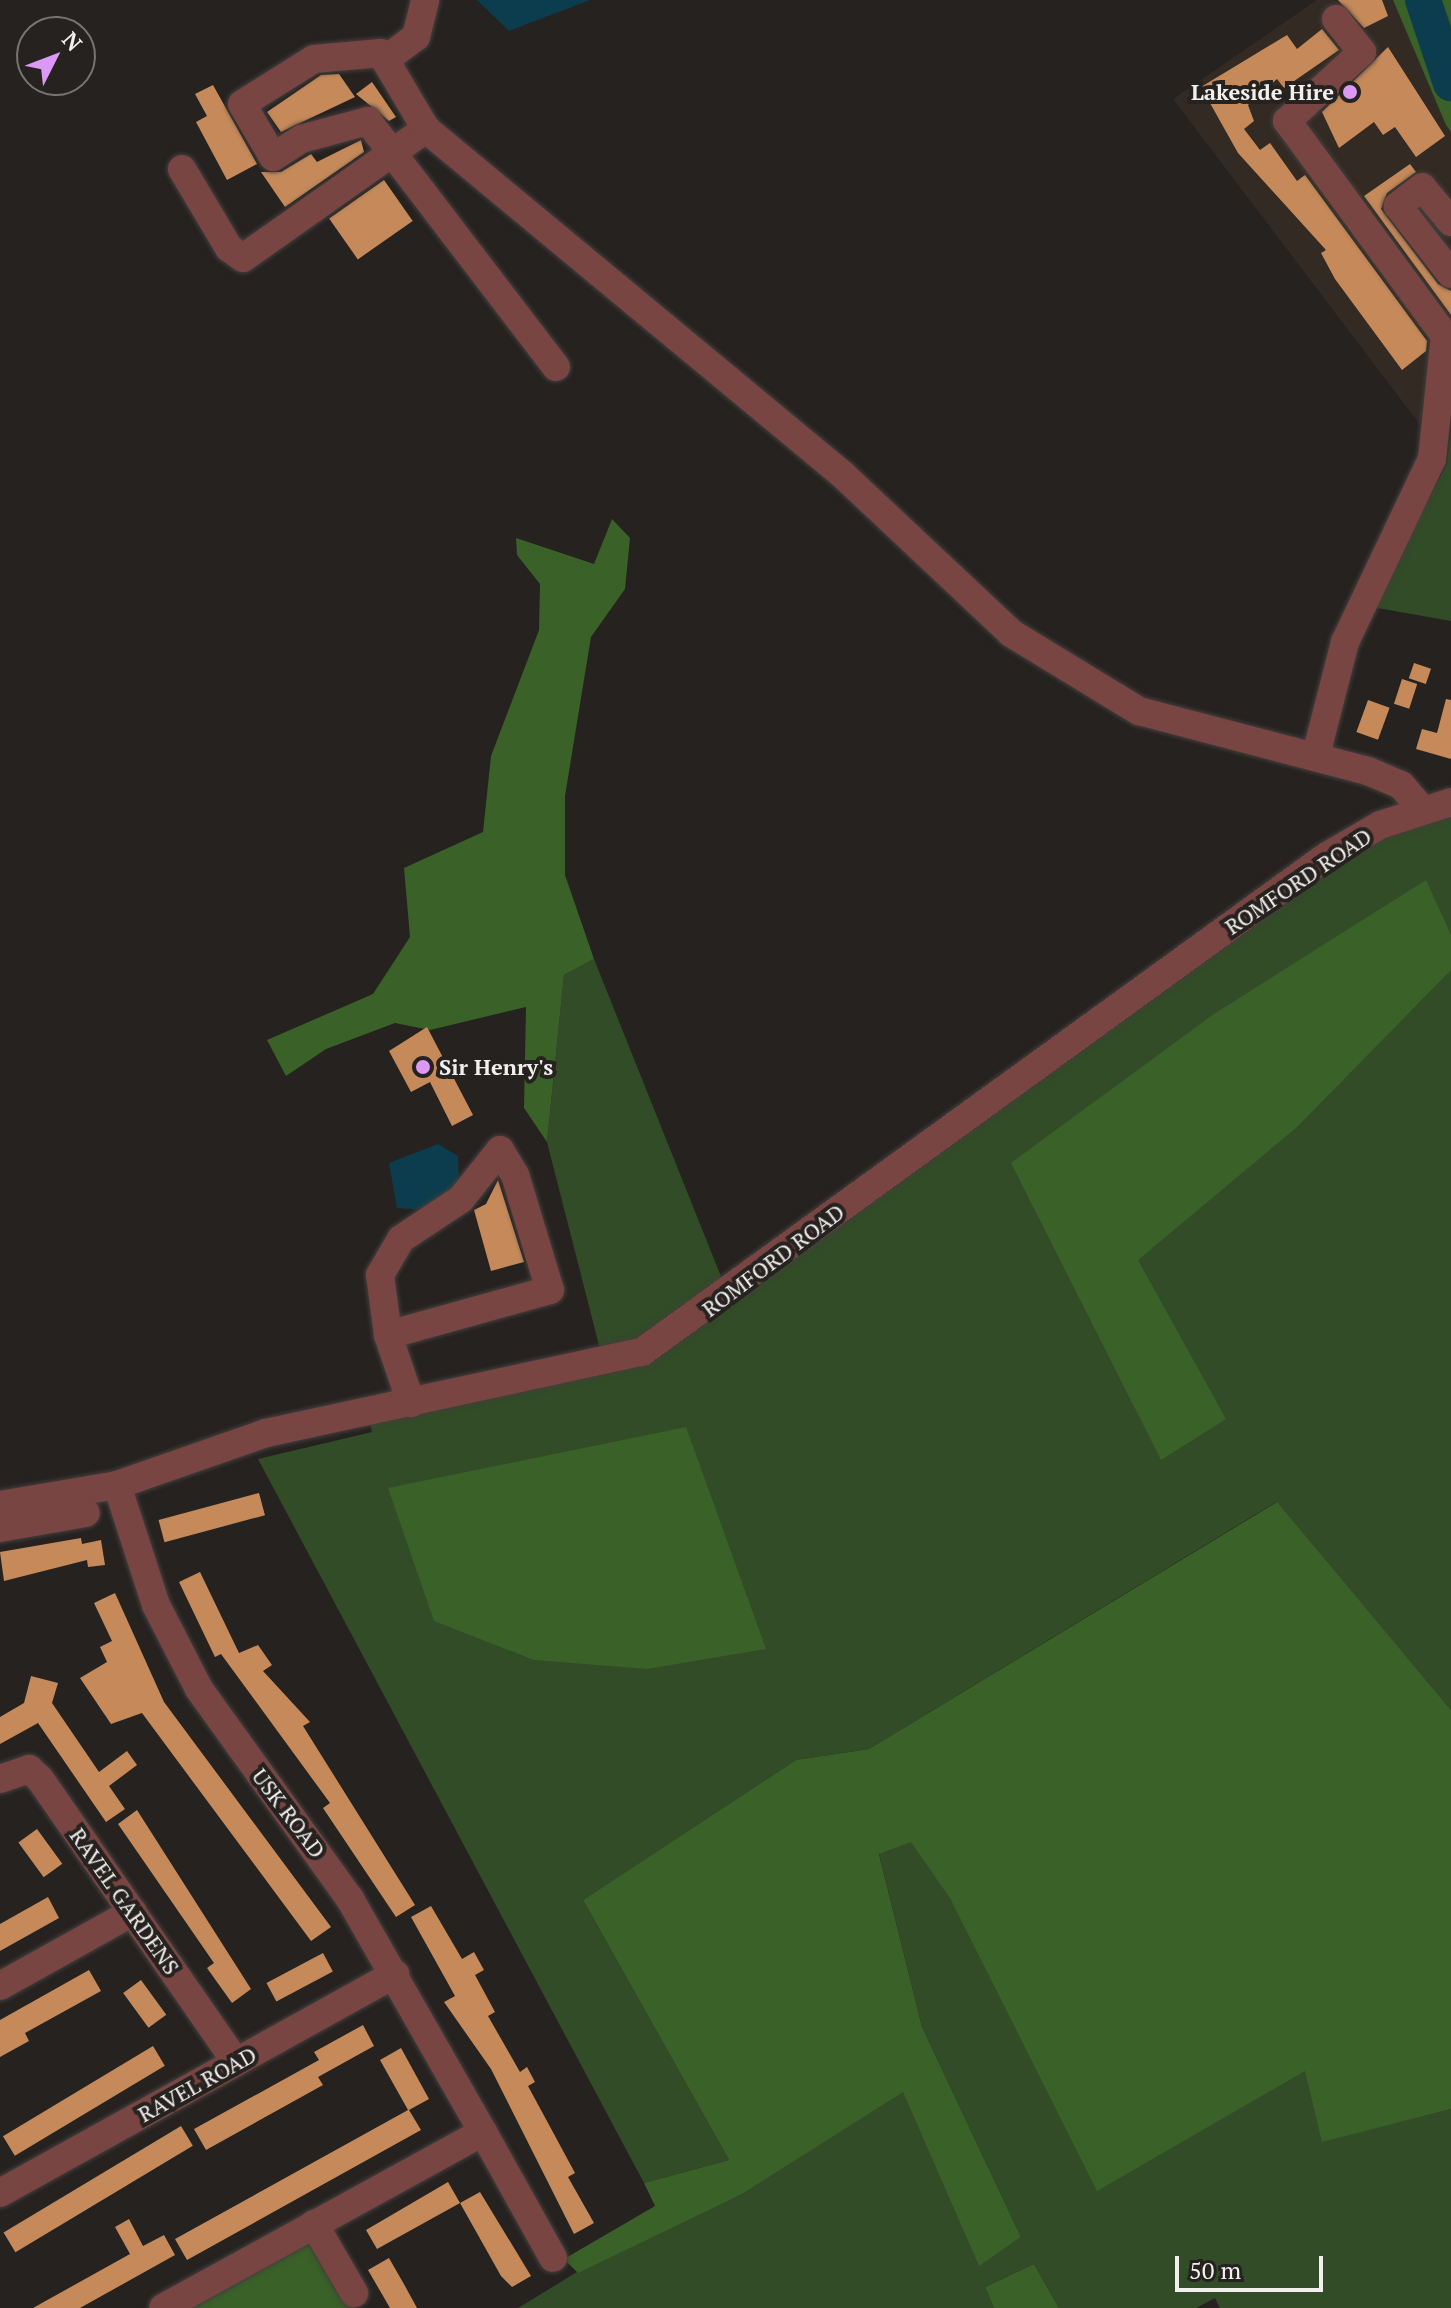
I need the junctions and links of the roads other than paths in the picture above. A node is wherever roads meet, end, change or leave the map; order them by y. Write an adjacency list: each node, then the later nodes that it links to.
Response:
1 (425, 0): 3 (street)
2 (1336, 19): 9 (street)
3 (385, 60): 4 (street); 5 (street)
4 (426, 129): 5 (street); 11 (street)
5 (389, 148): 6 (street); 10 (street)
6 (182, 169)
7 (1451, 222): 8 (street)
8 (1451, 274)
9 (1448, 334): 11 (street)
10 (556, 367)
11 (1316, 755): 13 (street)
12 (1451, 802): 13 (street, ROMFORD ROAD)
13 (1423, 810): 15 (street, ROMFORD ROAD)
14 (388, 1335): 14 (street); 15 (street)
15 (411, 1403): 16 (street, ROMFORD ROAD)
16 (117, 1485): 18 (street, ROMFORD ROAD); 23 (street, USK ROAD)
17 (0, 1505): 18 (street, ROMFORD ROAD)
18 (43, 1510): 19 (street); 20 (street)
19 (86, 1513)
20 (0, 1528)
21 (0, 1779): 22 (street, RAVEL GARDENS)
22 (133, 1912): 24 (street); 25 (street, RAVEL GARDENS)
23 (395, 1974): 25 (street, RAVEL ROAD); 26 (street, USK ROAD)
24 (0, 1986)
25 (236, 2062): 27 (street, RAVEL ROAD)
26 (483, 2132): 28 (street); 29 (street, USK ROAD)
27 (0, 2193)
28 (314, 2224): 30 (street); 31 (street)
29 (553, 2258)
30 (354, 2293)
31 (163, 2308)

